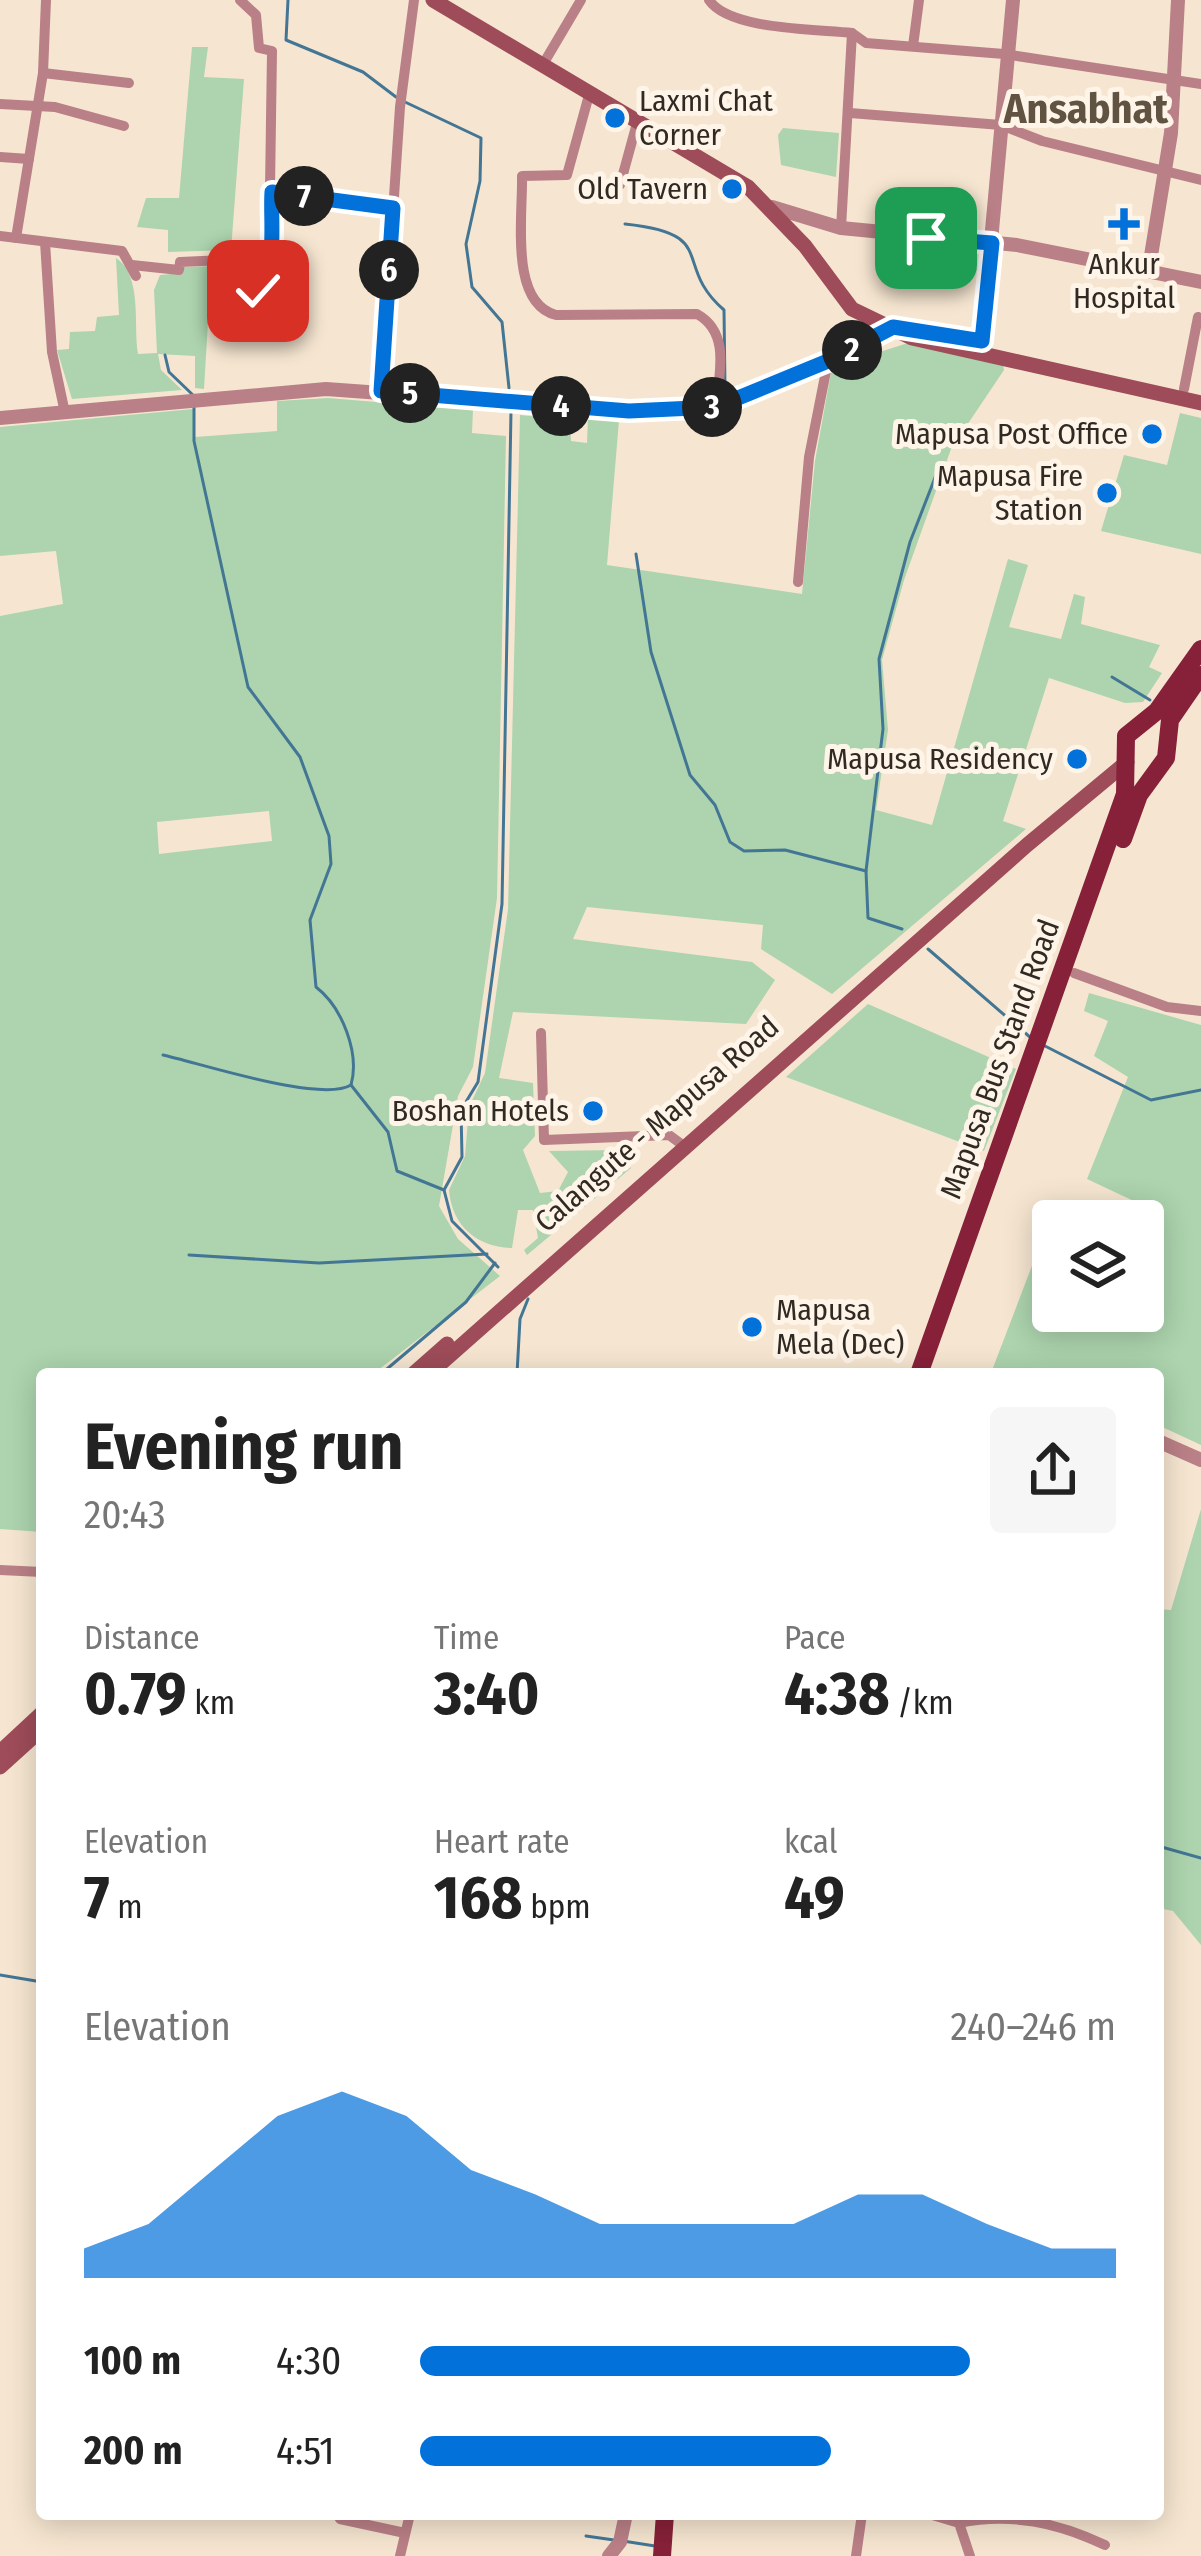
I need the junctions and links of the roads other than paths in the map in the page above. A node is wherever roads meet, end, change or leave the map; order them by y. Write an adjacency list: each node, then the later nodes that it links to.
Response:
1 (46, 0): 14 (street)
2 (240, 0): 30 (street)
3 (413, 0): 31 (street)
4 (433, 0): 13 (main road)
5 (581, 0): 13 (street)
6 (709, 0): 10 (street)
7 (919, 0): 11 (street)
8 (1013, 0): 12 (street)
9 (1178, 0): 15 (street)
10 (852, 34): 11 (street); 21 (street)
11 (913, 46): 12 (street)
12 (1004, 53): 15 (street); 23 (street)
13 (542, 66): 18 (main road)
14 (43, 73): 16 (street); 20 (street)
15 (1170, 80): 17 (street); 27 (street)
16 (129, 83)
17 (1201, 84)
18 (590, 95): 22 (main road); 49 (street)
19 (0, 104): 20 (street)
20 (37, 107): 24 (street); 26 (street)
21 (850, 113): 23 (street); 33 (street)
22 (637, 123): 29 (street); 32 (main road)
23 (1001, 125): 27 (street); 37 (street)
24 (124, 126)
25 (0, 157): 26 (street)
26 (29, 159): 35 (street)
27 (1165, 175): 28 (street); 39 (street)
28 (1201, 181)
29 (620, 185)
30 (272, 192): 31 (street); 38 (street)
31 (393, 208): 46 (street)
32 (772, 208): 33 (street); 43 (main road)
33 (841, 228): 37 (street)
34 (0, 236): 35 (street)
35 (16, 238): 36 (street)
36 (45, 242): 38 (street); 50 (street)
37 (992, 243): 39 (street); 44 (street)
38 (269, 259): 41 (street)
39 (1148, 268): 40 (street)
40 (1201, 281)
41 (258, 291)
42 (1198, 317): 47 (street)
43 (893, 327): 44 (main road); 45 (street)
44 (981, 346): 47 (main road); 48 (main road)
45 (828, 361): 49 (street); 52 (street)
46 (381, 391): 49 (street); 50 (street)
47 (1192, 391)
48 (1201, 403)
49 (716, 407)
50 (65, 413): 51 (street)
51 (0, 418)
52 (798, 582)
53 (1201, 649): 55 (main road)
54 (1201, 674): 56 (main road)
55 (1139, 726): 56 (main road); 57 (main road)
56 (1168, 742): 58 (main road)
57 (1127, 762): 58 (main road); 62 (main road, Calangute - Mapusa Road); 65 (main road, Mapusa Bus Stand Road)
58 (1153, 769): 59 (main road, Mapusa Bus Stand Road)
59 (1074, 973): 60 (street); 66 (main road, Mapusa Bus Stand Road)
60 (1201, 1011)
61 (542, 1033): 62 (street)
62 (681, 1143): 63 (main road, Calangute - Mapusa Road); 64 (main road, Calangute - Mapusa Road)
63 (420, 1368)
64 (436, 1368)
65 (921, 1368)
66 (933, 1368)
67 (1164, 1444): 68 (street)
68 (1201, 1460)
69 (0, 1570): 70 (street)
70 (36, 1572)
71 (36, 1719): 73 (main road)
72 (36, 1735): 74 (main road)
73 (0, 1752)
74 (0, 1767)
75 (345, 2520): 84 (street)
76 (408, 2520): 84 (street)
77 (625, 2520): 87 (street)
78 (665, 2520): 88 (main road)
79 (861, 2520): 89 (street)
80 (951, 2520): 83 (street)
81 (970, 2520): 83 (street)
82 (1052, 2520): 85 (street)
83 (959, 2522): 90 (street)
84 (405, 2533): 86 (street)
85 (1105, 2545)
86 (400, 2556)
87 (609, 2556)
88 (662, 2556)
89 (856, 2556)
90 (970, 2556)

